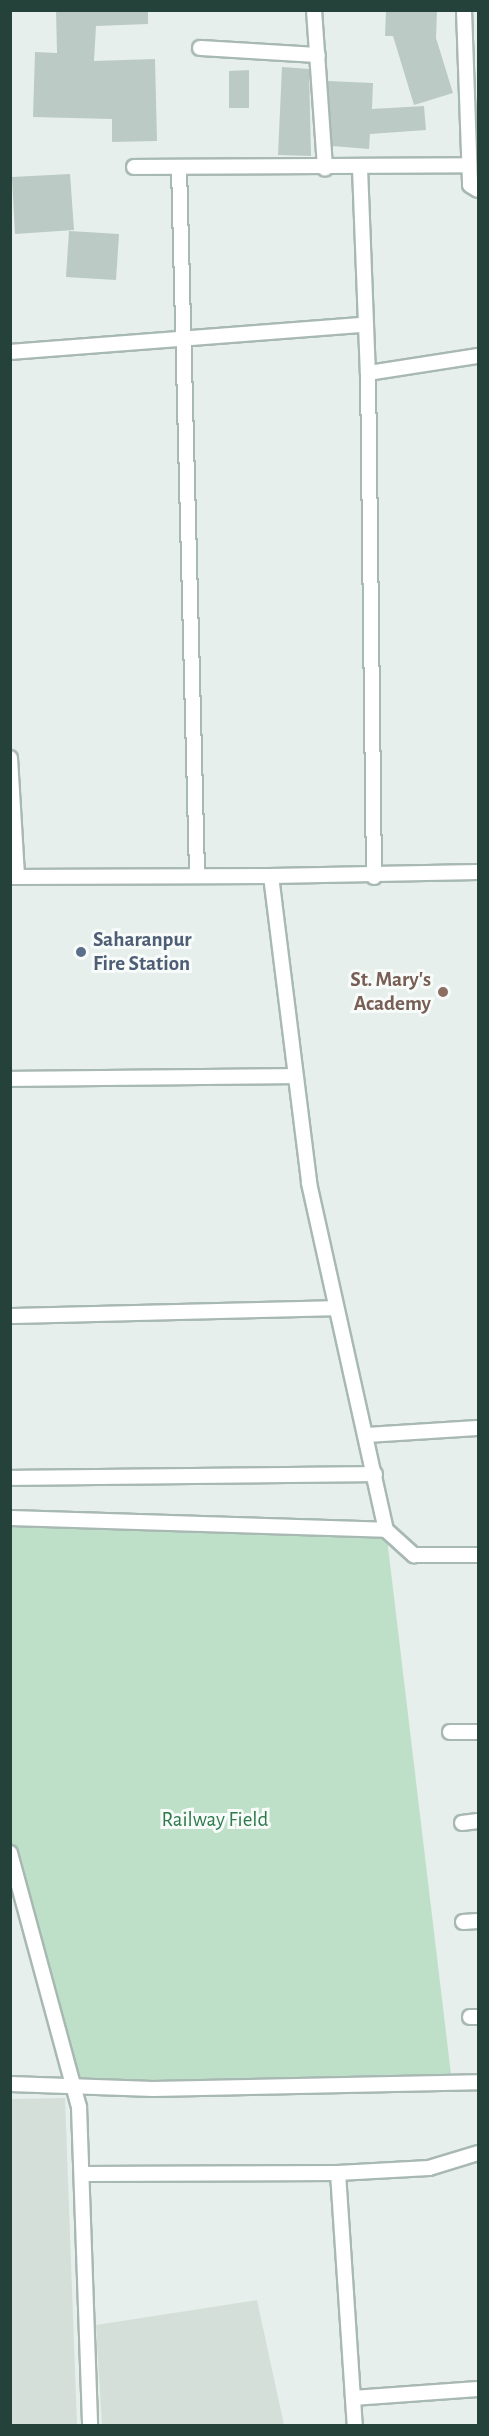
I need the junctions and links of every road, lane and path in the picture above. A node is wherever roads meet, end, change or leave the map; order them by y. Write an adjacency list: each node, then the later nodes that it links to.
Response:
1 (314, 10): 4 (street)
2 (464, 10): 5 (street)
3 (200, 48): 4 (street)
4 (318, 55): 10 (street)
5 (473, 89): 6 (street)
6 (469, 165): 9 (street); 11 (street)
7 (134, 167): 8 (street)
8 (179, 167): 10 (street); 13 (street)
9 (360, 168): 10 (street); 12 (street)
10 (325, 169)
11 (478, 190)
12 (363, 325): 13 (street); 16 (street)
13 (181, 339): 14 (street); 19 (street)
14 (10, 352)
15 (478, 356): 16 (street)
16 (368, 373): 22 (street)
17 (10, 758): 21 (street)
18 (478, 872): 22 (street)
19 (197, 875): 20 (street); 21 (street)
20 (270, 876): 22 (street); 23 (street)
21 (14, 877)
22 (374, 878)
23 (295, 1076): 24 (street); 25 (street)
24 (10, 1078)
25 (334, 1308): 26 (street); 28 (street)
26 (10, 1316)
27 (478, 1428): 28 (street)
28 (366, 1435): 29 (street)
29 (375, 1474): 30 (street); 32 (street)
30 (10, 1478)
31 (10, 1518): 32 (street)
32 (386, 1530): 33 (street)
33 (478, 1555)
34 (450, 1732): 35 (street)
35 (478, 1732)
36 (478, 1821): 37 (street)
37 (462, 1823)
38 (10, 1853): 43 (street)
39 (478, 1921): 40 (street)
40 (463, 1922)
41 (478, 2082): 43 (street)
42 (10, 2084): 43 (street)
43 (75, 2084): 46 (street)
44 (478, 2153): 45 (street)
45 (338, 2173): 46 (street); 48 (street)
46 (84, 2174): 49 (street)
47 (478, 2389): 48 (street)
48 (353, 2398): 50 (street)
49 (90, 2426)
50 (355, 2426)

